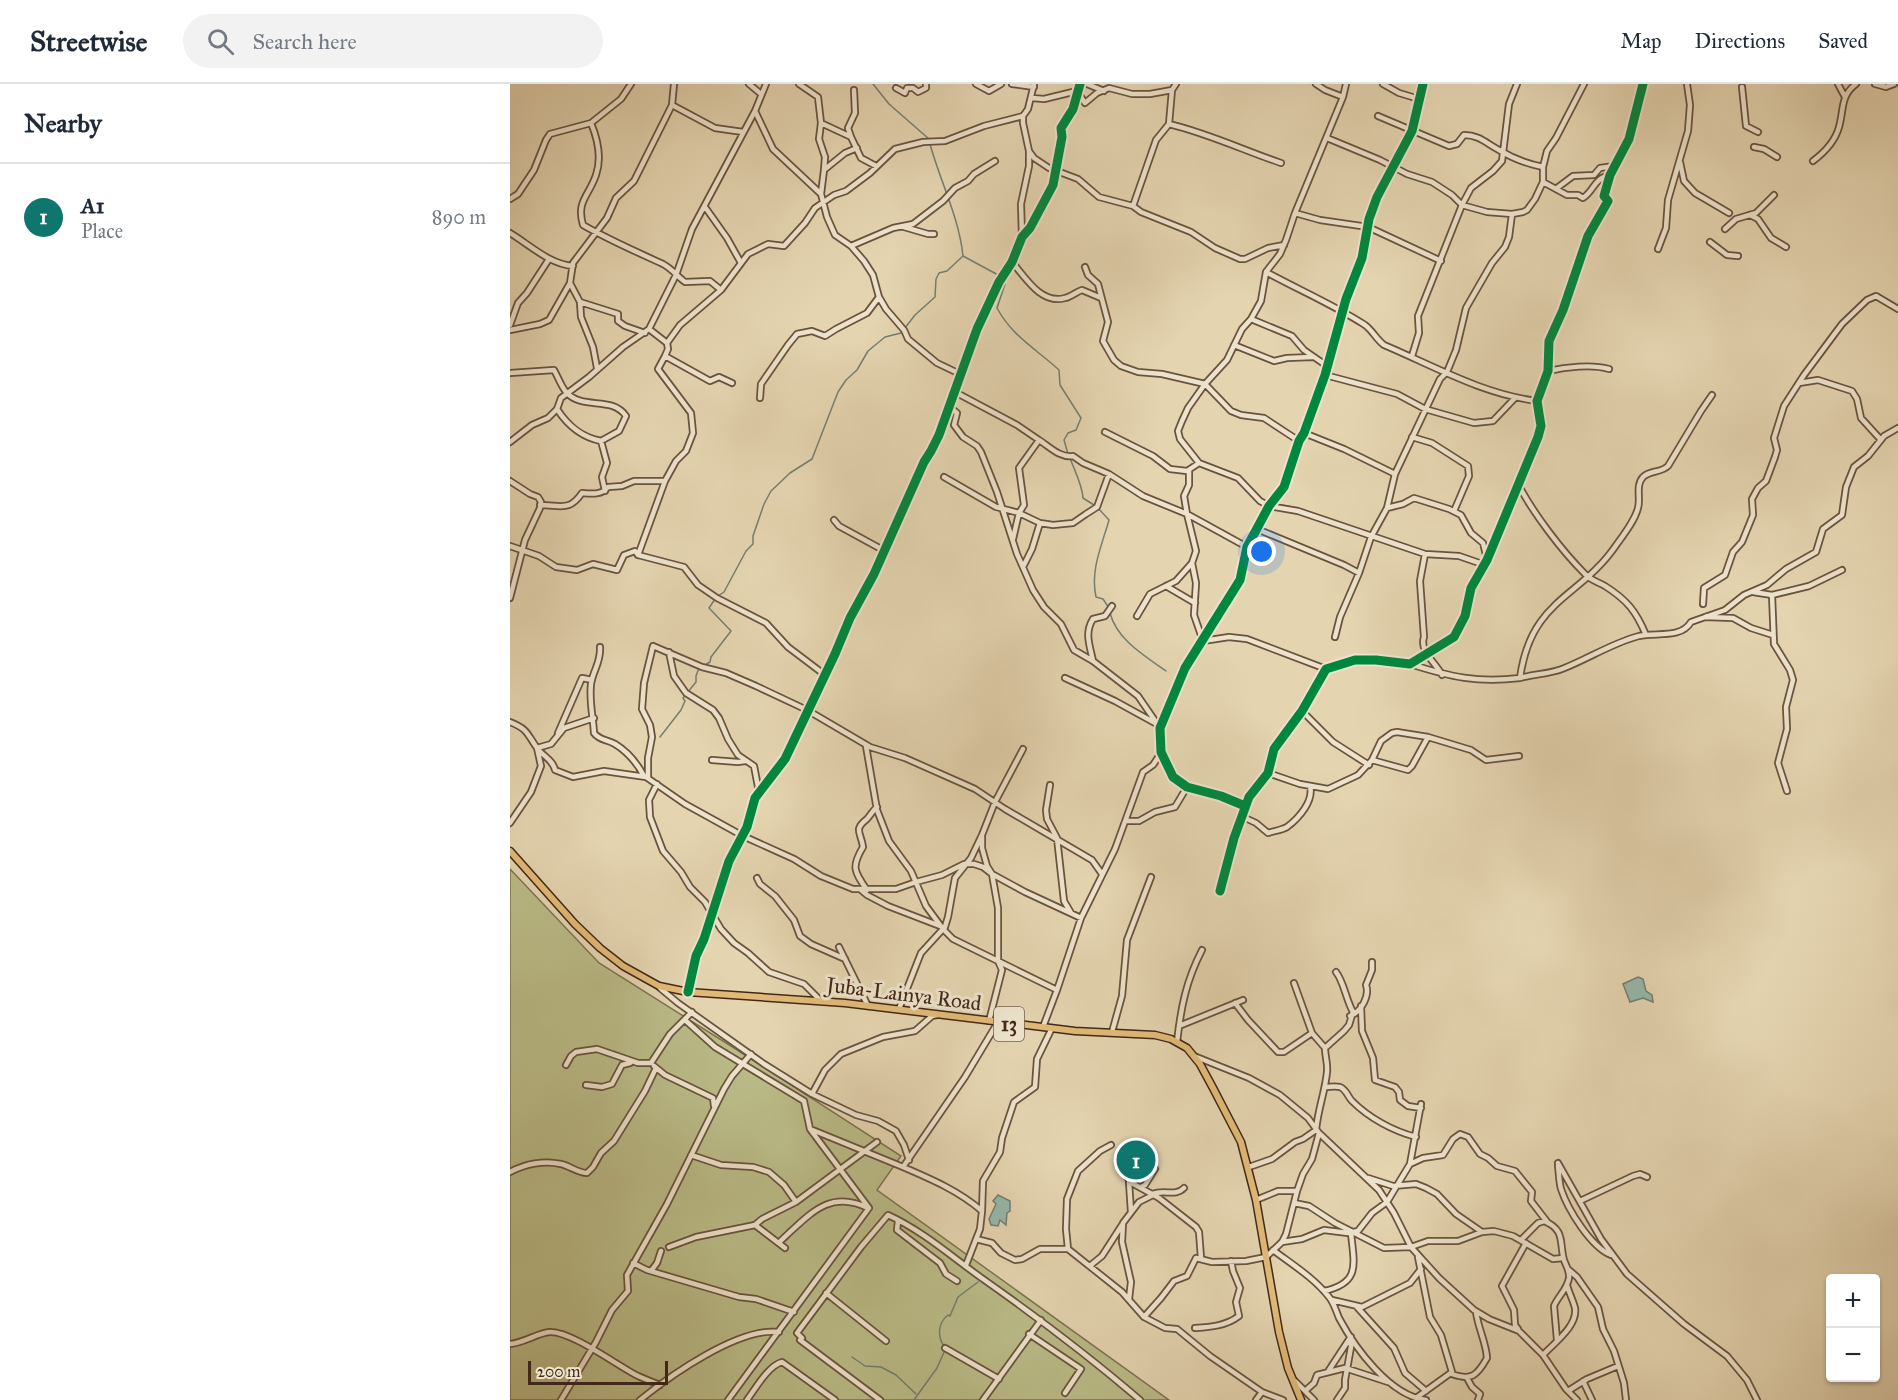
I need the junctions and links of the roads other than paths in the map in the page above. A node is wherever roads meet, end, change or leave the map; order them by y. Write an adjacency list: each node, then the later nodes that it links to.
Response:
1 (631, 84): 41 (street)
2 (674, 84): 37 (street)
3 (749, 84): 32 (street)
4 (766, 84): 32 (street)
5 (800, 84): 42 (street)
6 (926, 84): 27 (street)
7 (976, 84): 8 (street)
8 (1001, 84)
9 (1012, 84): 25 (street)
10 (1080, 84): 30 (street)
11 (1087, 84): 31 (street)
12 (1176, 84): 29 (street)
13 (1316, 84): 35 (street)
14 (1346, 84): 35 (street)
15 (1383, 84): 36 (street)
16 (1423, 84): 36 (street)
17 (1517, 84): 52 (street)
18 (1584, 84): 61 (street)
19 (1643, 84): 60 (street)
20 (1687, 84): 54 (street)
21 (1838, 84): 33 (street)
22 (1857, 84): 33 (street)
23 (1875, 84): 24 (street)
24 (1894, 84)
25 (1034, 85): 34 (street)
26 (1742, 87): 46 (street)
27 (896, 88)
28 (854, 90): 47 (street)
29 (1172, 90): 31 (street); 43 (street)
30 (1077, 91): 31 (street); 34 (street); 63 (street)
31 (1104, 91)
32 (761, 94): 38 (street)
33 (1845, 97): 56 (street)
34 (1032, 98): 39 (street)
35 (1343, 98): 48 (street)
36 (1419, 99): 44 (street)
37 (672, 105): 45 (street); 82 (street)
38 (755, 111): 45 (street); 67 (street)
39 (1023, 116): 51 (street); 58 (street)
40 (1378, 116): 44 (street)
41 (591, 123): 69 (street); 82 (street)
42 (821, 123): 47 (street); 62 (street)
43 (1169, 124): 57 (street); 72 (street)
44 (1412, 131): 52 (street); 59 (street)
45 (743, 132): 73 (street)
46 (1758, 132)
47 (851, 137): 50 (street)
48 (1327, 138): 59 (street); 74 (street)
49 (1754, 147): 53 (street)
50 (857, 148): 58 (street); 62 (street)
51 (1029, 151): 63 (street); 84 (street)
52 (1502, 152): 61 (street); 71 (street)
53 (1777, 157)
54 (1680, 160): 75 (street); 89 (street)
55 (994, 161): 78 (street)
56 (1814, 161)
57 (1281, 163)
58 (876, 166): 70 (street)
59 (1392, 166): 71 (street); 79 (street)
60 (1614, 166): 64 (street); 66 (street)
61 (1543, 167): 65 (street)
62 (824, 170): 67 (street)
63 (1055, 171): 72 (street); 84 (street)
64 (1610, 176): 66 (street); 121 (street)
65 (1543, 182): 66 (street); 76 (street)
66 (1557, 188)
67 (821, 194): 70 (street)
68 (1774, 195): 77 (street)
69 (510, 199)
70 (824, 201): 87 (street); 94 (street)
71 (1462, 205): 76 (street); 92 (street)
72 (1133, 206): 86 (street)
73 (705, 207): 94 (street); 99 (street)
74 (1295, 213): 79 (street); 86 (street)
75 (1729, 213)
76 (1512, 214): 122 (street)
77 (1750, 215): 80 (street); 88 (street)
78 (901, 226): 83 (street); 87 (street)
79 (1368, 227): 92 (street); 107 (street)
80 (1725, 229)
81 (510, 233): 91 (street)
82 (597, 233): 95 (street); 99 (street)
83 (934, 234)
84 (1022, 237): 93 (street)
85 (1710, 242): 90 (street)
86 (1284, 245): 97 (street)
87 (851, 246): 103 (street)
88 (1786, 247)
89 (1658, 249)
90 (1738, 256)
91 (549, 259): 95 (street); 109 (street)
92 (1441, 261): 115 (street)
93 (1012, 262): 98 (street); 100 (street)
94 (741, 263): 102 (street)
95 (573, 267): 101 (street)
96 (1085, 267): 104 (street)
97 (1266, 272): 107 (street); 108 (street)
98 (1005, 274): 100 (street); 124 (street)
99 (675, 275): 102 (street); 111 (street)
100 (1023, 275): 104 (street)
101 (570, 283): 105 (street); 110 (street)
102 (721, 290): 112 (street)
103 (879, 297): 124 (street); 133 (street)
104 (1101, 298): 129 (street)
105 (580, 302): 111 (street); 118 (street)
106 (1898, 309): 127 (street)
107 (1342, 313): 115 (street); 117 (street)
108 (1251, 319): 113 (street); 116 (street)
109 (510, 325)
110 (510, 330)
111 (647, 331): 112 (street); 118 (street)
112 (667, 343): 114 (street)
113 (1234, 345): 116 (street); 129 (street)
114 (665, 356): 128 (street); 154 (street)
115 (1412, 356): 119 (street)
116 (1313, 357): 117 (street)
117 (1328, 366): 125 (street)
118 (597, 368): 131 (street)
119 (1439, 368): 122 (street); 126 (street)
120 (1610, 369): 121 (street)
121 (1548, 371): 135 (street)
122 (1447, 372): 126 (street); 134 (street)
123 (510, 373): 131 (street)
124 (960, 374): 130 (street)
125 (1325, 375): 138 (street); 141 (street)
126 (1440, 379): 138 (street)
127 (1799, 382): 144 (street); 186 (street)
128 (732, 383)
129 (1205, 384): 147 (street); 148 (street)
130 (956, 392): 136 (street); 143 (street)
131 (567, 394): 137 (street); 146 (street)
132 (1712, 395): 180 (street)
133 (760, 398)
134 (1515, 398): 135 (street); 138 (street)
135 (1537, 401): 155 (street)
136 (950, 407): 160 (street); 171 (street)
137 (557, 409): 145 (street); 146 (street)
138 (1425, 409): 142 (street)
139 (1898, 428): 144 (street)
140 (1105, 432): 149 (street)
141 (1304, 433): 147 (street); 151 (street)
142 (1412, 437): 151 (street); 161 (street)
143 (1039, 440): 150 (street); 162 (street)
144 (1881, 440): 182 (street)
145 (510, 441)
146 (601, 441): 156 (street)
147 (1299, 441): 158 (street)
148 (1199, 463): 149 (street); 158 (street)
149 (1189, 470): 163 (street)
150 (1109, 474): 163 (street); 165 (street)
151 (1395, 474): 159 (street)
152 (944, 477): 160 (street)
153 (510, 481): 157 (street)
154 (665, 481): 156 (street); 174 (street)
155 (1518, 484): 176 (street); 180 (street)
156 (605, 491): 157 (street)
157 (540, 505): 172 (street)
158 (1269, 506): 166 (street); 167 (street)
159 (1387, 508): 161 (street); 167 (street)
160 (1001, 509): 162 (street); 168 (street)
161 (1454, 511): 176 (street)
162 (1019, 513): 165 (street); 168 (street)
163 (1187, 514): 170 (street); 175 (street)
164 (834, 520): 171 (street)
165 (1040, 523): 177 (street)
166 (1257, 529): 170 (street); 179 (street)
167 (1371, 537): 173 (street); 179 (street)
168 (1013, 541): 177 (street)
169 (510, 546): 172 (street)
170 (1247, 547): 193 (street)
171 (883, 550): 200 (street)
172 (523, 551): 174 (street); 184 (street)
173 (1425, 554): 176 (street); 196 (street)
174 (638, 555): 200 (street)
175 (1192, 562): 181 (street); 185 (street)
176 (1486, 562): 196 (street)
177 (1023, 565): 197 (street)
178 (1842, 570): 183 (street)
179 (1359, 573): 192 (street)
180 (1587, 577): 190 (street); 203 (street)
181 (1166, 586): 185 (street); 188 (street)
182 (1751, 592): 183 (street); 189 (street)
183 (1772, 595): 191 (street)
184 (510, 598)
185 (1195, 603): 193 (street)
186 (1703, 604)
187 (1112, 606): 197 (street)
188 (1137, 616)
189 (1703, 617): 190 (street); 191 (street)
190 (1646, 635): 203 (street)
191 (1773, 635): 228 (street)
192 (1335, 638)
193 (1203, 641): 199 (street); 210 (street)
194 (600, 647): 204 (street)
195 (669, 652): 205 (street); 220 (street); 223 (street)
196 (1426, 654): 198 (street); 201 (street)
197 (1094, 661): 209 (street)
198 (1410, 664): 199 (street); 201 (street)
199 (1326, 669): 206 (street)
200 (825, 675): 205 (street)
201 (1443, 675): 203 (street)
202 (1065, 678): 209 (street)
203 (1520, 678)
204 (592, 680): 207 (street); 212 (street)
205 (807, 710): 213 (street); 229 (street)
206 (1302, 711): 221 (street); 222 (street)
207 (594, 718): 212 (street); 223 (street)
208 (510, 722): 214 (street)
209 (1155, 723): 210 (street)
210 (1160, 728): 216 (street)
211 (1428, 737): 217 (street); 219 (street); 219 (street)
212 (555, 738): 214 (street)
213 (866, 746): 230 (street); 232 (street)
214 (537, 748): 223 (street); 235 (street)
215 (1023, 749): 230 (street)
216 (1161, 752): 227 (street); 234 (street)
217 (1519, 756)
218 (712, 760): 220 (street)
219 (1372, 760): 221 (street)
220 (745, 761): 229 (street)
221 (1369, 765): 226 (street)
222 (1268, 773): 226 (street); 231 (street)
223 (646, 777): 224 (street)
224 (657, 784): 237 (street); 248 (street)
225 (1050, 785): 238 (street)
226 (1310, 786): 233 (street)
227 (1187, 787): 231 (street); 234 (street)
228 (1787, 791)
229 (759, 792): 237 (street)
230 (995, 802): 236 (street); 238 (street)
231 (1245, 806): 233 (street)
232 (877, 807): 245 (street); 246 (street)
233 (1241, 816): 247 (street)
234 (1126, 821): 242 (street)
235 (510, 823)
236 (982, 835): 240 (street); 241 (street)
237 (743, 836): 246 (street); 248 (street)
238 (1057, 838): 242 (street); 249 (street)
239 (510, 851): 259 (main road, Juba-Lainya Road / 13)
240 (964, 864): 241 (street); 245 (street); 251 (street)
241 (992, 874): 249 (street); 255 (street)
242 (1102, 874): 250 (street)
243 (1151, 877): 277 (street)
244 (757, 878): 254 (street)
245 (916, 882): 246 (street); 251 (street)
246 (864, 890): 251 (street)
247 (1220, 891)
248 (712, 913): 261 (street); 262 (street)
249 (1071, 913): 250 (street)
250 (1081, 918): 260 (street)
251 (942, 929): 255 (street); 267 (street)
252 (839, 947): 254 (street)
253 (1202, 950): 274 (street)
254 (845, 959): 265 (street)
255 (998, 961): 260 (street); 272 (street)
256 (1372, 962): 266 (street)
257 (1336, 972): 270 (street)
258 (1294, 983): 278 (street)
259 (659, 986): 261 (main road, Juba-Lainya Road / 13); 268 (street)
260 (1057, 990): 275 (street)
261 (688, 992): 262 (main road, Juba-Lainya Road / 13)
262 (820, 1000): 265 (main road, Juba-Lainya Road / 13)
263 (1243, 1000): 264 (street)
264 (1234, 1003): 274 (street); 278 (street)
265 (868, 1006): 267 (main road, Juba-Lainya Road / 13)
266 (1361, 1006): 270 (street); 294 (street)
267 (899, 1009): 269 (main road, Juba-Lainya Road / 13)
268 (692, 1012): 271 (street); 281 (street)
269 (942, 1015): 272 (main road, Juba-Lainya Road / 13); 290 (street)
270 (1350, 1016): 280 (street)
271 (685, 1020): 283 (street); 285 (street)
272 (989, 1021): 273 (main road, Juba-Lainya Road / 13)
273 (998, 1022): 275 (main road, Juba-Lainya Road / 13); 299 (street)
274 (1179, 1026): 279 (street)
275 (1043, 1027): 276 (main road, Juba-Lainya Road / 13)
276 (1052, 1028): 277 (main road, Juba-Lainya Road / 13); 319 (street)
277 (1112, 1032): 279 (main road, Juba-Lainya Road / 13)
278 (1312, 1033): 280 (street)
279 (1177, 1042): 282 (main road, Juba-Lainya Road / 13)
280 (1324, 1048): 289 (street)
281 (751, 1054): 285 (street); 290 (street)
282 (1194, 1056): 293 (street); 302 (main road, Juba-Lainya Road / 13)
283 (651, 1062): 284 (street); 287 (street)
284 (638, 1063): 286 (street); 288 (street)
285 (744, 1064): 291 (street); 292 (street)
286 (566, 1065)
287 (656, 1068): 291 (street); 304 (street)
288 (586, 1085)
289 (1325, 1087): 293 (street); 294 (street)
290 (812, 1094): 299 (street)
291 (714, 1109): 297 (street)
292 (810, 1129): 301 (street); 318 (street)
293 (1318, 1132): 302 (street); 305 (street); 311 (street)
294 (1416, 1137): 300 (street)
295 (877, 1142): 315 (street)
296 (1111, 1145): 334 (street)
297 (691, 1155): 315 (street); 343 (street)
298 (1119, 1157): 307 (street)
299 (909, 1160): 301 (street)
300 (1410, 1164): 308 (street); 323 (street)
301 (903, 1167): 319 (street)
302 (1249, 1167): 313 (main road, Juba-Lainya Road / 13)
303 (1155, 1169): 309 (street)
304 (510, 1172)
305 (1367, 1177): 308 (street); 316 (street)
306 (1647, 1177): 314 (street)
307 (1129, 1180): 309 (street); 320 (street)
308 (1397, 1185): 316 (street); 325 (street)
309 (1141, 1187): 312 (street)
310 (1184, 1188): 312 (street)
311 (1297, 1191): 313 (street); 317 (street)
312 (1152, 1195): 320 (street); 340 (street)
313 (1256, 1200): 339 (main road, Juba-Lainya Road / 13)
314 (1580, 1201): 338 (street); 338 (street)
315 (796, 1202): 324 (street)
316 (1387, 1202): 326 (street); 332 (street)
317 (1294, 1203): 326 (street); 329 (street)
318 (869, 1208): 330 (street); 357 (street)
319 (982, 1210): 327 (street)
320 (1131, 1212): 322 (street)
321 (898, 1221): 344 (street); 349 (street); 352 (street)
322 (1123, 1223): 345 (street); 353 (street)
323 (1548, 1223): 328 (street); 341 (street)
324 (755, 1225): 330 (street); 331 (street)
325 (1482, 1232): 328 (street); 332 (street)
326 (1352, 1233): 329 (street); 332 (street); 351 (street)
327 (976, 1239): 334 (street); 344 (street)
328 (1523, 1241): 341 (street); 361 (street)
329 (1282, 1242): 335 (street)
330 (779, 1244): 333 (street)
331 (669, 1247)
332 (1411, 1247): 337 (street)
333 (785, 1248)
334 (1068, 1249): 353 (street)
335 (1273, 1250): 339 (street); 351 (street)
336 (661, 1251): 348 (street)
337 (1418, 1255): 346 (street); 356 (street)
338 (1612, 1255): 405 (street)
339 (1266, 1257): 342 (street); 375 (main road, Juba-Lainya Road / 13)
340 (1201, 1258): 342 (street); 358 (street)
341 (1563, 1258): 347 (street)
342 (1231, 1261): 360 (street)
343 (633, 1263): 348 (street); 369 (street)
344 (966, 1265): 359 (street)
345 (1091, 1265)
346 (1421, 1269): 355 (street); 374 (street)
347 (1569, 1270): 350 (street); 371 (street)
348 (651, 1271): 357 (street)
349 (957, 1281)
350 (1567, 1285): 365 (street); 365 (street)
351 (1324, 1291): 354 (street)
352 (826, 1293): 366 (street); 392 (street)
353 (1129, 1299): 358 (street)
354 (1332, 1300): 355 (street); 364 (street)
355 (1357, 1307): 381 (street)
356 (1476, 1311): 361 (street); 376 (street)
357 (794, 1312): 362 (street)
358 (1144, 1317): 384 (street)
359 (1041, 1320): 363 (street); 394 (street)
360 (1195, 1328)
361 (1519, 1331): 370 (street)
362 (778, 1332): 380 (street); 389 (street)
363 (1029, 1334): 377 (street); 385 (street)
364 (1351, 1337): 372 (street); 373 (street); 379 (street)
365 (1557, 1340): 370 (street)
366 (886, 1341)
367 (510, 1344): 369 (street)
368 (945, 1348): 377 (street)
369 (591, 1349): 380 (street); 387 (street)
370 (1543, 1355): 383 (street)
371 (1618, 1366): 378 (street); 404 (street)
372 (1347, 1368): 373 (street); 379 (street); 399 (street)
373 (1329, 1370): 382 (street)
374 (1452, 1374): 376 (street); 381 (street)
375 (1291, 1377): 382 (street); 397 (main road, Juba-Lainya Road / 13)
376 (1467, 1378): 401 (street)
377 (999, 1379): 393 (street)
378 (1583, 1381): 383 (street); 403 (street)
379 (1389, 1382): 386 (street)
380 (660, 1385): 388 (street)
381 (1426, 1390): 386 (street)
382 (1305, 1391): 398 (street)
383 (1568, 1391): 402 (street)
384 (1262, 1392): 395 (street); 396 (street)
385 (1065, 1393)
386 (1415, 1399): 400 (street)
387 (561, 1400)
388 (640, 1400)
389 (728, 1400)
390 (747, 1400): 391 (street)
391 (835, 1400)
392 (880, 1400)
393 (983, 1400)
394 (1140, 1400)
395 (1256, 1400)
396 (1283, 1400)
397 (1301, 1400)
398 (1314, 1400)
399 (1337, 1400)
400 (1426, 1400)
401 (1478, 1400)
402 (1577, 1400)
403 (1592, 1400)
404 (1626, 1400)
405 (1757, 1400)

